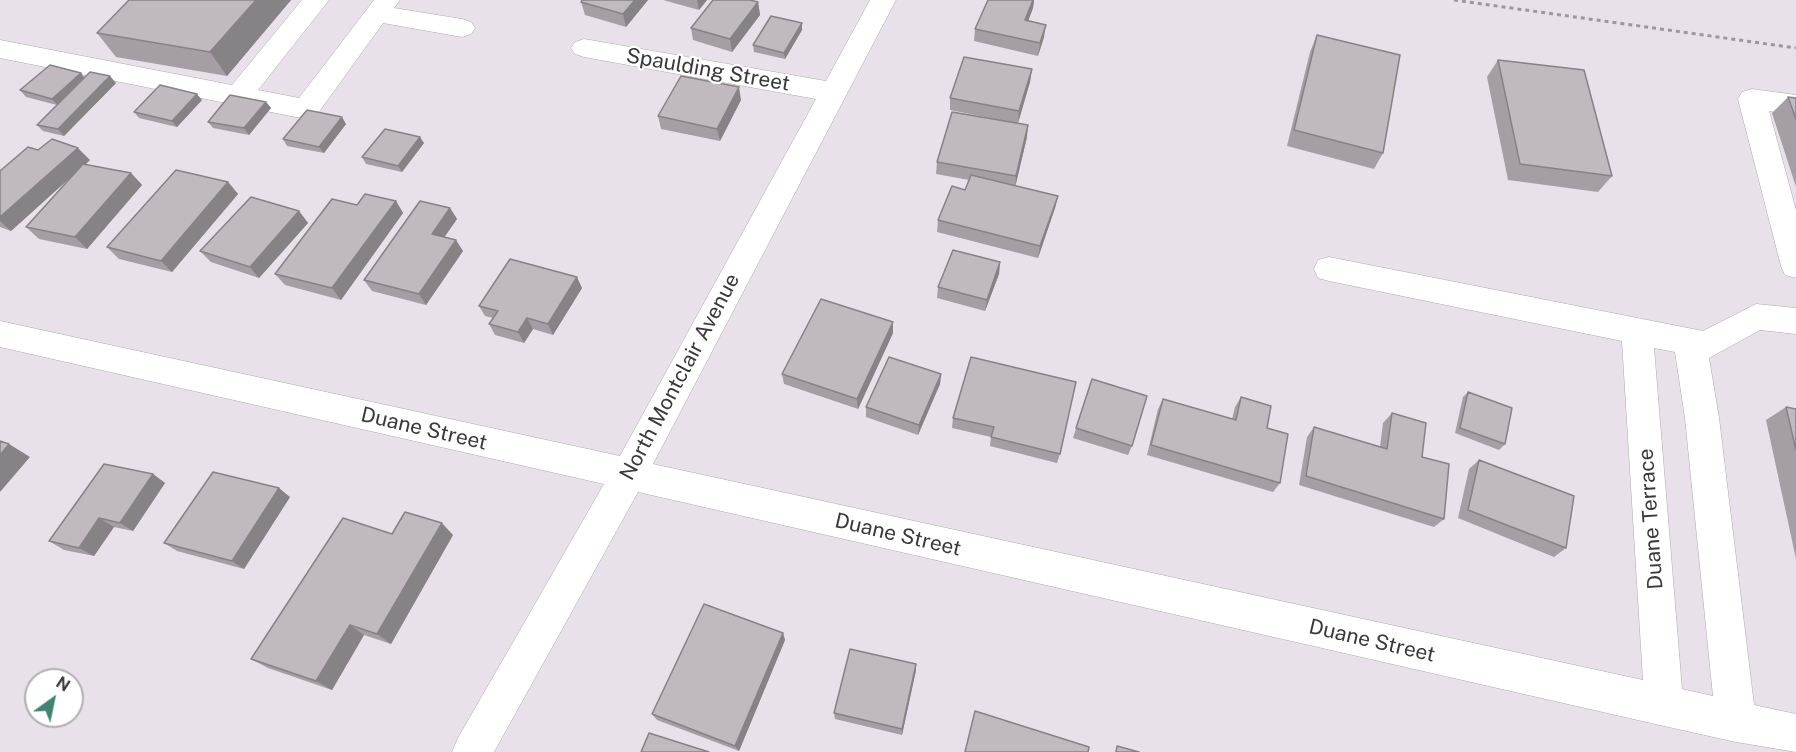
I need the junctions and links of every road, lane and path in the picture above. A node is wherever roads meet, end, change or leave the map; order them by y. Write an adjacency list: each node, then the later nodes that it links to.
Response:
1 (316, 0): 10 (street)
2 (883, 0): 9 (street, North Montclair Avenue)
3 (1454, 0): 7 (path)
4 (382, 7): 5 (street); 10 (street)
5 (462, 28)
6 (584, 48): 9 (street, Spaulding Street)
7 (1796, 48)
8 (0, 49): 10 (street)
9 (832, 92): 18 (street, North Montclair Avenue)
10 (238, 96)
11 (1796, 105): 12 (street)
12 (1796, 266)
13 (1329, 269): 15 (street)
14 (1796, 321): 17 (street)
15 (1637, 331): 17 (street); 19 (street, Duane Terrace)
16 (0, 334): 18 (street, Duane Street)
17 (1690, 342): 20 (street)
18 (629, 474): 19 (street, Duane Street); 22 (street, North Montclair Avenue)
19 (1664, 706): 20 (street, Duane Street)
20 (1736, 722): 21 (street, Duane Street)
21 (1796, 734)
22 (472, 752)

